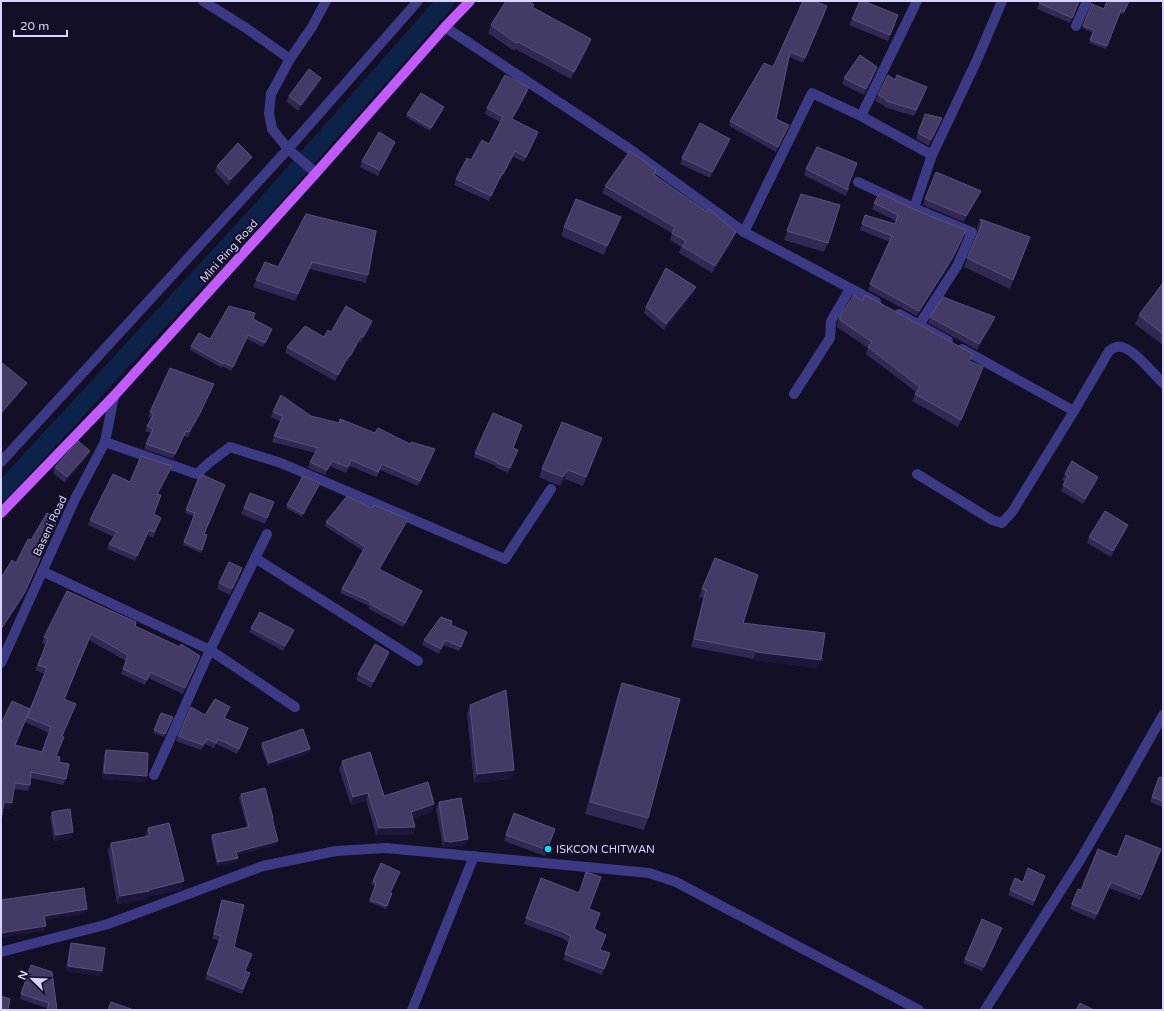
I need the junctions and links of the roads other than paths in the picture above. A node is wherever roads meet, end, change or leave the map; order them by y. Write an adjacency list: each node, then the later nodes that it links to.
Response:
1 (203, 1): 10 (street)
2 (326, 1): 10 (street)
3 (418, 1): 12 (street)
4 (470, 1): 9 (main road, Mini Ring Road)
5 (917, 1): 11 (street)
6 (1002, 1): 13 (street)
7 (1087, 1): 8 (street)
8 (1076, 26)
9 (445, 27): 14 (main road, Mini Ring Road); 17 (street)
10 (290, 59): 12 (street)
11 (861, 116): 13 (street); 17 (street)
12 (288, 149): 14 (street); 25 (street)
13 (932, 155): 16 (street)
14 (316, 173): 22 (main road, Mini Ring Road)
15 (858, 182): 16 (street)
16 (914, 208): 19 (street)
17 (744, 232): 18 (street)
18 (850, 289): 19 (street); 21 (street)
19 (919, 325): 23 (street)
20 (1163, 383): 23 (street)
21 (794, 394)
22 (114, 396): 24 (street, Baseni Road); 28 (main road, Mini Ring Road)
23 (1074, 410): 26 (street)
24 (105, 442): 27 (street); 31 (street, Baseni Road)
25 (1, 462)
26 (917, 474)
27 (551, 489)
28 (1, 513)
29 (267, 534): 30 (street)
30 (256, 558): 32 (street); 33 (street)
31 (42, 571): 32 (street); 34 (street, Baseni Road)
32 (210, 650): 35 (street); 37 (street)
33 (418, 661)
34 (1, 664)
35 (295, 706)
36 (1163, 715): 42 (street)
37 (154, 775)
38 (474, 856): 39 (street); 40 (street); 41 (street)
39 (1, 952)
40 (412, 1010)
41 (919, 1010)
42 (985, 1010)

